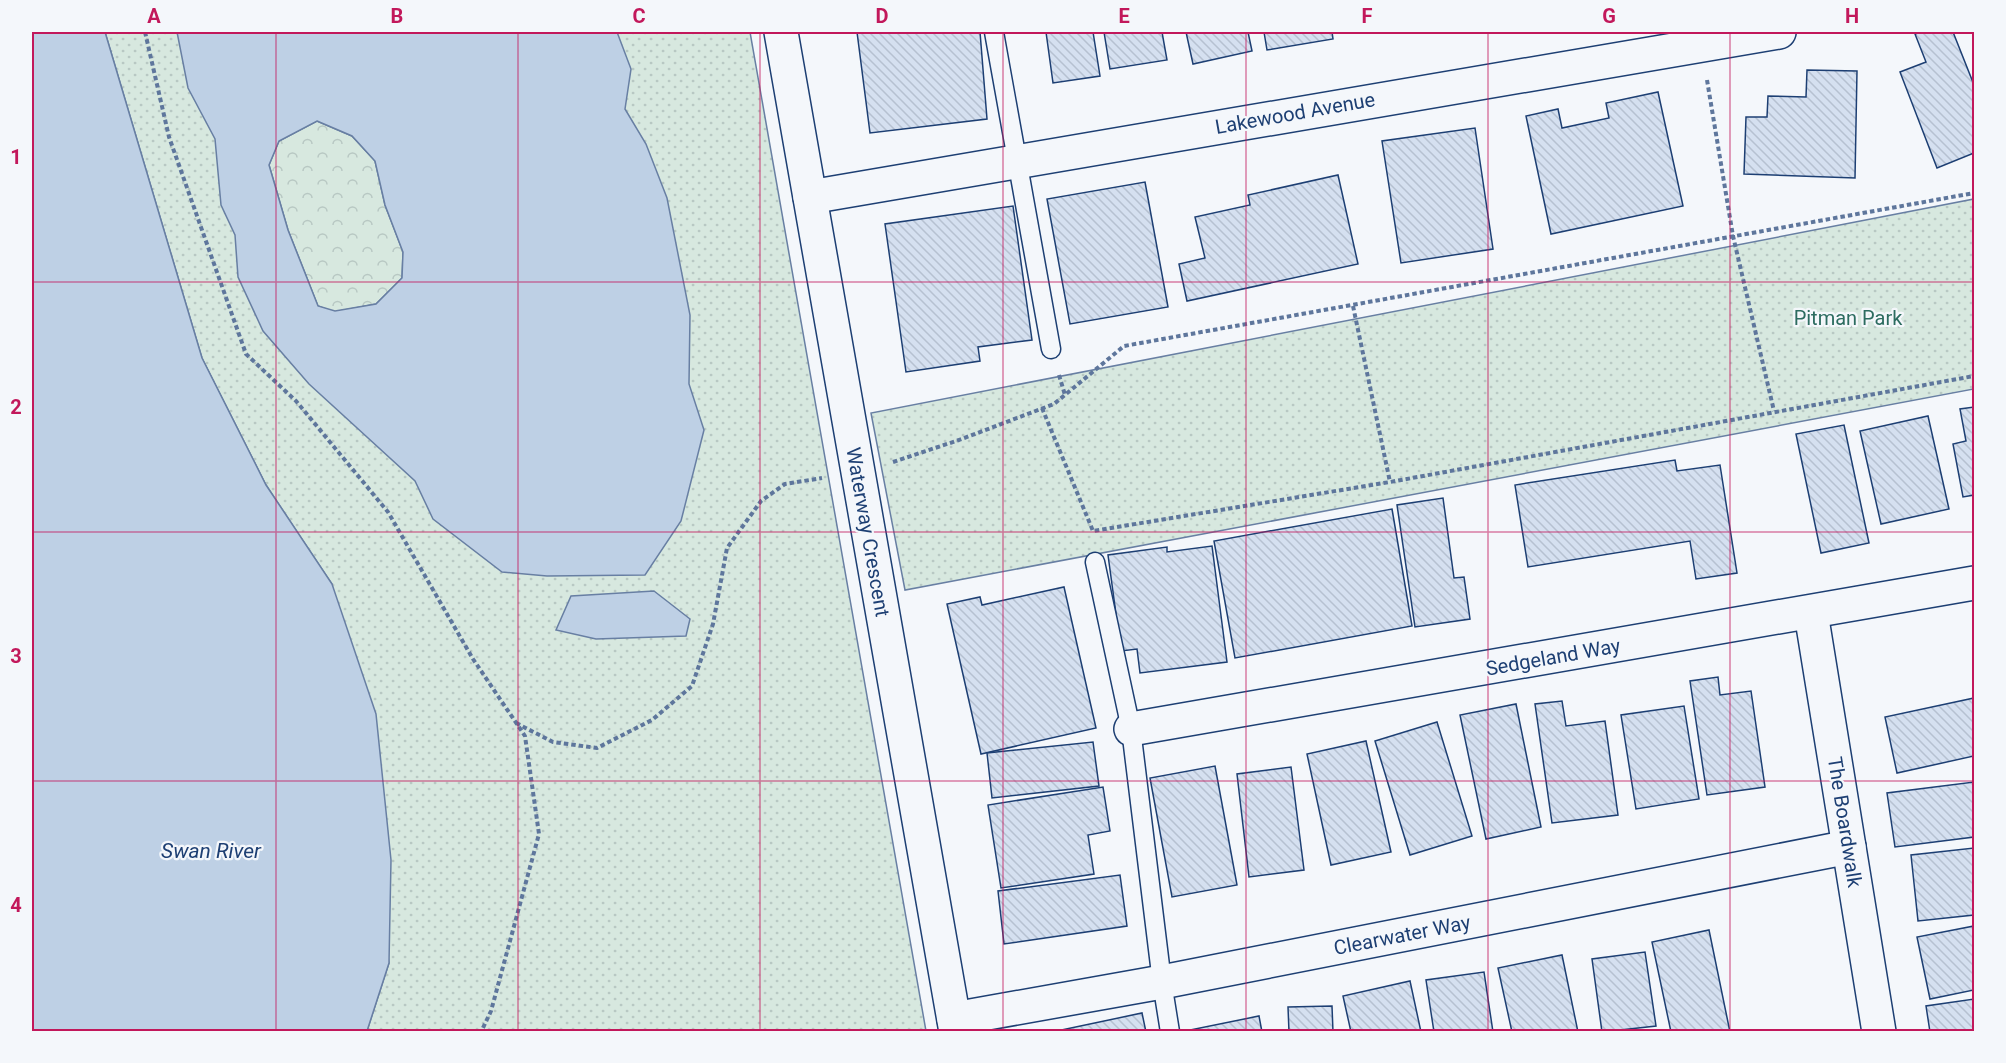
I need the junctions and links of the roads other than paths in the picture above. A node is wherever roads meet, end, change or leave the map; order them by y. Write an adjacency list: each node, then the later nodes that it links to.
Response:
1 (781, 32): 6 (street, Waterway Crescent)
2 (994, 32): 5 (lane)
3 (1779, 32): 4 (street, Lakewood Avenue)
4 (1684, 41): 5 (street, Lakewood Avenue)
5 (1017, 161): 6 (street, Lakewood Avenue); 7 (lane)
6 (810, 196): 14 (street, Waterway Crescent)
7 (1051, 350)
8 (1095, 562): 11 (lane)
9 (1974, 583): 10 (street, Sedgeland Way)
10 (1811, 613): 11 (street, Sedgeland Way); 12 (street, The Boardwalk)
11 (1131, 729): 13 (lane)
12 (1849, 847): 13 (street, Clearwater Way); 16 (street, The Boardwalk)
13 (1162, 982): 14 (street, Clearwater Way); 15 (lane)
14 (955, 1025)
15 (1170, 1032)
16 (1879, 1032)

